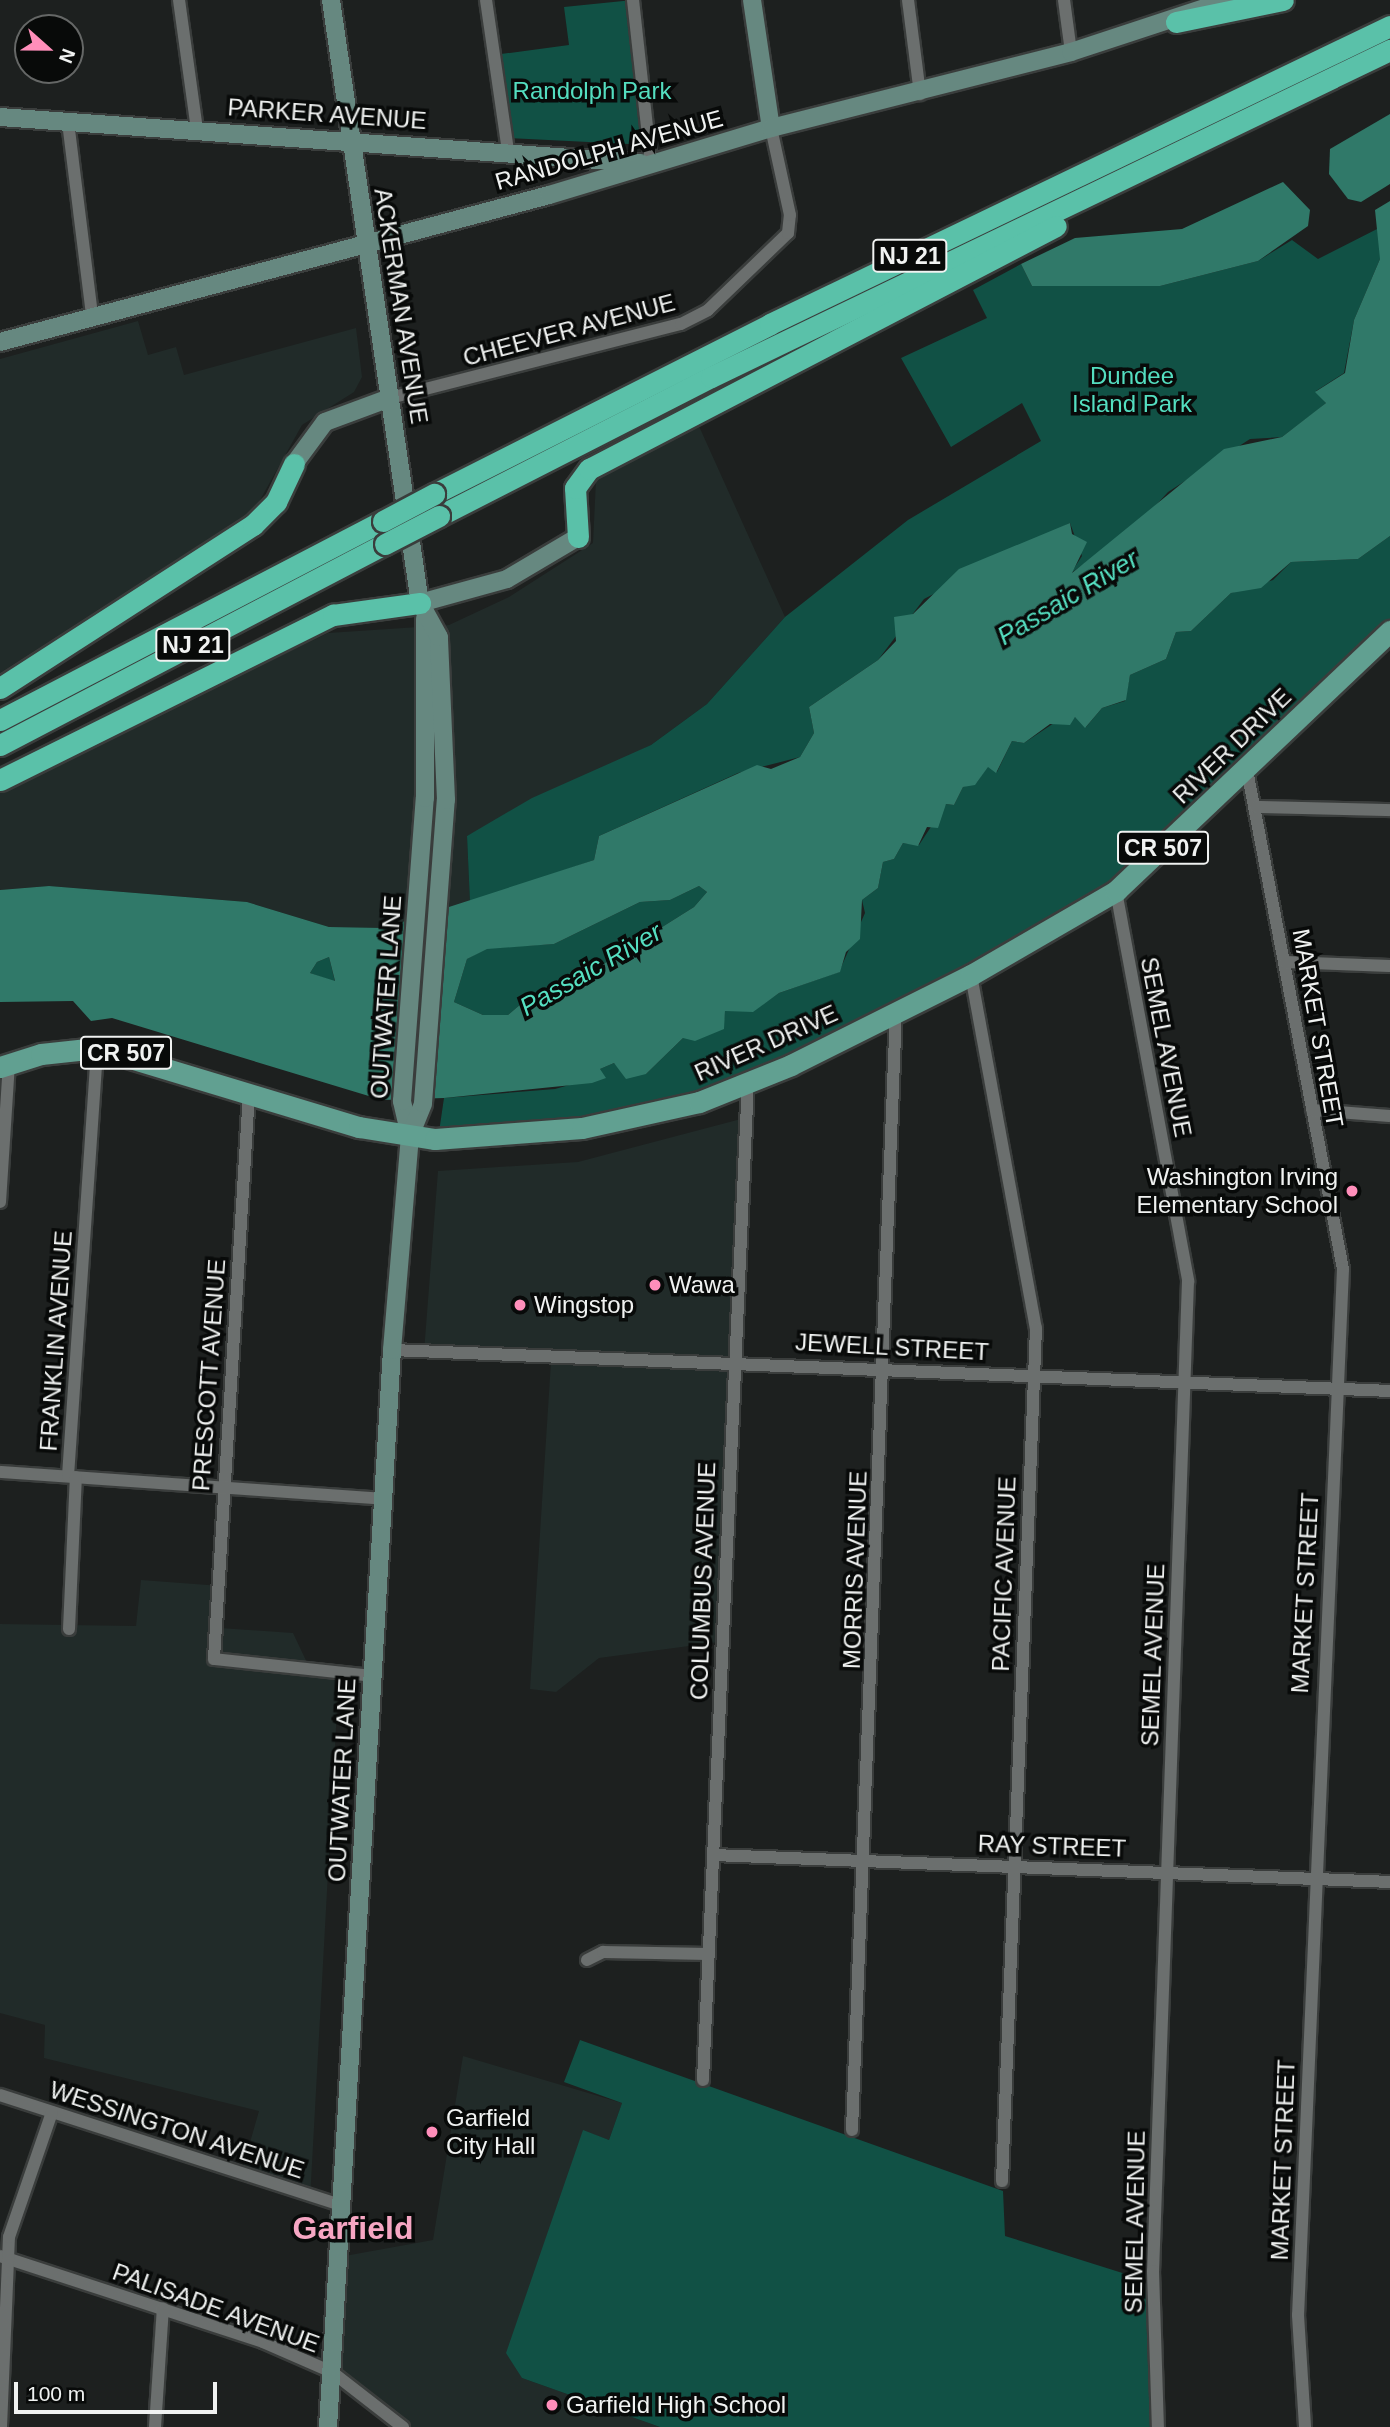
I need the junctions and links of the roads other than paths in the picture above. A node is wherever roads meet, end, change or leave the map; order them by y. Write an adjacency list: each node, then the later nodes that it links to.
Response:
1 (178, 0): 19 (street)
2 (331, 0): 20 (street, ACKERMAN AVENUE)
3 (486, 0): 21 (street)
4 (633, 0): 22 (street)
5 (752, 0): 18 (street)
6 (908, 0): 14 (street)
7 (1064, 0): 13 (street)
8 (1283, 0): 10 (highway)
9 (1223, 1): 10 (street, RANDOLPH AVENUE)
10 (1176, 22): 13 (street, RANDOLPH AVENUE)
11 (1390, 26): 32 (highway, NJ 21, bridge)
12 (1390, 50): 15 (highway, NJ 21)
13 (1071, 52): 14 (street, RANDOLPH AVENUE)
14 (920, 94): 18 (street, RANDOLPH AVENUE)
15 (1283, 102): 28 (highway); 33 (highway, NJ 21, bridge)
16 (0, 117): 17 (street, PARKER AVENUE)
17 (68, 122): 19 (street, PARKER AVENUE); 24 (street)
18 (771, 128): 22 (street, RANDOLPH AVENUE); 26 (street, CHEEVER AVENUE)
19 (197, 130): 20 (street, PARKER AVENUE)
20 (350, 141): 21 (street, PARKER AVENUE); 23 (street, ACKERMAN AVENUE)
21 (508, 151): 22 (street, PARKER AVENUE)
22 (651, 164): 23 (street, RANDOLPH AVENUE)
23 (364, 244): 24 (street, RANDOLPH AVENUE); 26 (street, ACKERMAN AVENUE)
24 (92, 316): 25 (street, RANDOLPH AVENUE)
25 (0, 342)
26 (390, 397): 27 (street); 29 (street, ACKERMAN AVENUE)
27 (294, 464): 31 (highway)
28 (578, 537): 29 (street)
29 (423, 611): 35 (highway); 38 (street, ACKERMAN AVENUE); 39 (street, ACKERMAN AVENUE)
30 (1390, 631): 34 (main road, RIVER DRIVE / CR 507)
31 (0, 688)
32 (0, 720)
33 (0, 745)
34 (1247, 769): 36 (street, MARKET STREET); 40 (main road, RIVER DRIVE / CR 507)
35 (0, 780)
36 (1256, 807): 37 (street); 41 (street, MARKET STREET)
37 (1390, 810)
38 (420, 860): 51 (street, OUTWATER LANE)
39 (443, 863): 51 (street, OUTWATER LANE)
40 (1116, 891): 43 (main road, RIVER DRIVE / CR 507); 57 (street, SEMEL AVENUE)
41 (1285, 962): 42 (street); 49 (street, MARKET STREET)
42 (1390, 966)
43 (971, 975): 44 (main road, RIVER DRIVE / CR 507); 56 (street, PACIFIC AVENUE)
44 (896, 1011): 47 (main road, RIVER DRIVE / CR 507); 55 (street, MORRIS AVENUE)
45 (97, 1048): 46 (main road, RIVER DRIVE / CR 507); 48 (main road, RIVER DRIVE / CR 507); 61 (street, FRANKLIN AVENUE)
46 (5, 1065): 52 (street)
47 (748, 1083): 51 (main road, RIVER DRIVE / CR 507); 54 (street, COLUMBUS AVENUE)
48 (249, 1093): 51 (main road, RIVER DRIVE / CR 507); 62 (street, PRESCOTT AVENUE)
49 (1312, 1110): 50 (street); 58 (street, MARKET STREET)
50 (1390, 1116)
51 (410, 1136): 53 (street, OUTWATER LANE)
52 (0, 1202)
53 (392, 1350): 54 (street, JEWELL STREET); 63 (street, OUTWATER LANE)
54 (734, 1361): 55 (street, JEWELL STREET); 66 (street, COLUMBUS AVENUE)
55 (885, 1368): 56 (street, JEWELL STREET); 67 (street, MORRIS AVENUE)
56 (1034, 1374): 57 (street, JEWELL STREET); 68 (street, PACIFIC AVENUE)
57 (1184, 1382): 58 (street, JEWELL STREET); 69 (street, SEMEL AVENUE)
58 (1336, 1389): 59 (street, JEWELL STREET); 70 (street, MARKET STREET)
59 (1390, 1391)
60 (0, 1472): 61 (street)
61 (72, 1477): 62 (street); 64 (street, FRANKLIN AVENUE)
62 (222, 1487): 63 (street); 65 (street, PRESCOTT AVENUE)
63 (382, 1499): 65 (street, OUTWATER LANE)
64 (69, 1629)
65 (373, 1676): 79 (street, OUTWATER LANE)
66 (713, 1854): 67 (street, RAY STREET); 72 (street, COLUMBUS AVENUE)
67 (863, 1860): 68 (street, RAY STREET); 77 (street, MORRIS AVENUE)
68 (1013, 1866): 69 (street, RAY STREET); 78 (street, PACIFIC AVENUE)
69 (1165, 1872): 70 (street, RAY STREET); 87 (street, SEMEL AVENUE)
70 (1314, 1878): 71 (street, RAY STREET); 88 (street, MARKET STREET)
71 (1390, 1882)
72 (708, 1954): 73 (street); 74 (street, COLUMBUS AVENUE)
73 (587, 1960)
74 (703, 2080)
75 (0, 2095): 76 (street, WESSINGTON AVENUE)
76 (52, 2112): 79 (street, WESSINGTON AVENUE); 80 (street)
77 (852, 2130)
78 (1002, 2181)
79 (341, 2205): 82 (street, OUTWATER LANE)
80 (4, 2258): 81 (street, PALISADE AVENUE); 83 (street)
81 (163, 2308): 82 (street, PALISADE AVENUE); 84 (street)
82 (332, 2372): 85 (street, OUTWATER LANE); 86 (street, PALISADE AVENUE)
83 (1, 2427)
84 (155, 2427)
85 (328, 2427)
86 (403, 2427)
87 (1158, 2427)
88 (1305, 2427)

